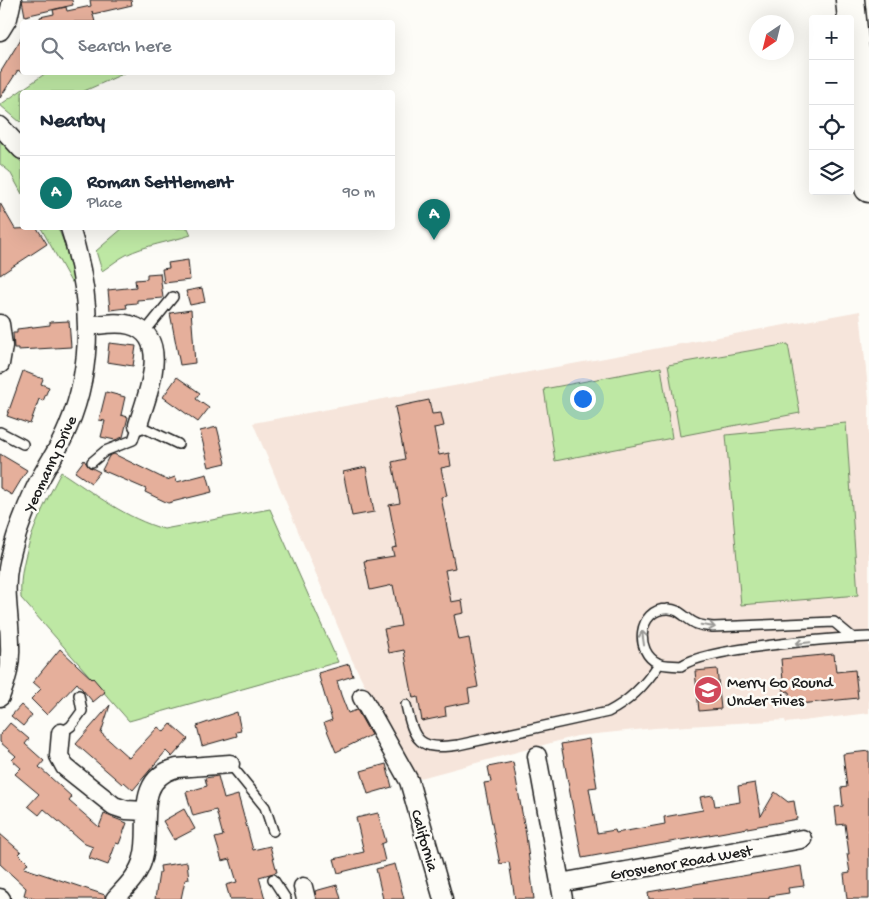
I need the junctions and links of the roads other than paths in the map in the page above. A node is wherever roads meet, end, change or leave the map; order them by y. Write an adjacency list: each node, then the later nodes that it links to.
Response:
1 (12, 0): 3 (street)
2 (850, 0): 6 (main road)
3 (0, 31)
4 (0, 126): 5 (street)
5 (20, 148)
6 (869, 188)
7 (71, 230): 10 (street, Yeomanry Drive)
8 (173, 297): 11 (lane)
9 (0, 324): 12 (street)
10 (87, 326): 11 (street); 22 (street, Yeomanry Drive)
11 (144, 333): 13 (street)
12 (0, 364)
13 (138, 425): 16 (lane); 17 (lane)
14 (0, 432): 15 (lane)
15 (23, 444)
16 (178, 444)
17 (92, 462)
18 (852, 637): 19 (lane); 20 (lane, one-way to 20); 20 (lane, one-way to 18)
19 (869, 637)
20 (659, 664): 24 (lane)
21 (79, 695): 25 (lane)
22 (0, 697)
23 (362, 697): 35 (street, California)
24 (406, 706)
25 (61, 733): 28 (street)
26 (538, 756): 32 (street)
27 (230, 764): 28 (street); 29 (lane)
28 (145, 811): 33 (street)
29 (274, 832)
30 (802, 838): 32 (street, Grosvenor Road West)
31 (273, 879): 34 (lane)
32 (562, 891)
33 (115, 899)
34 (286, 899)
35 (443, 899)

